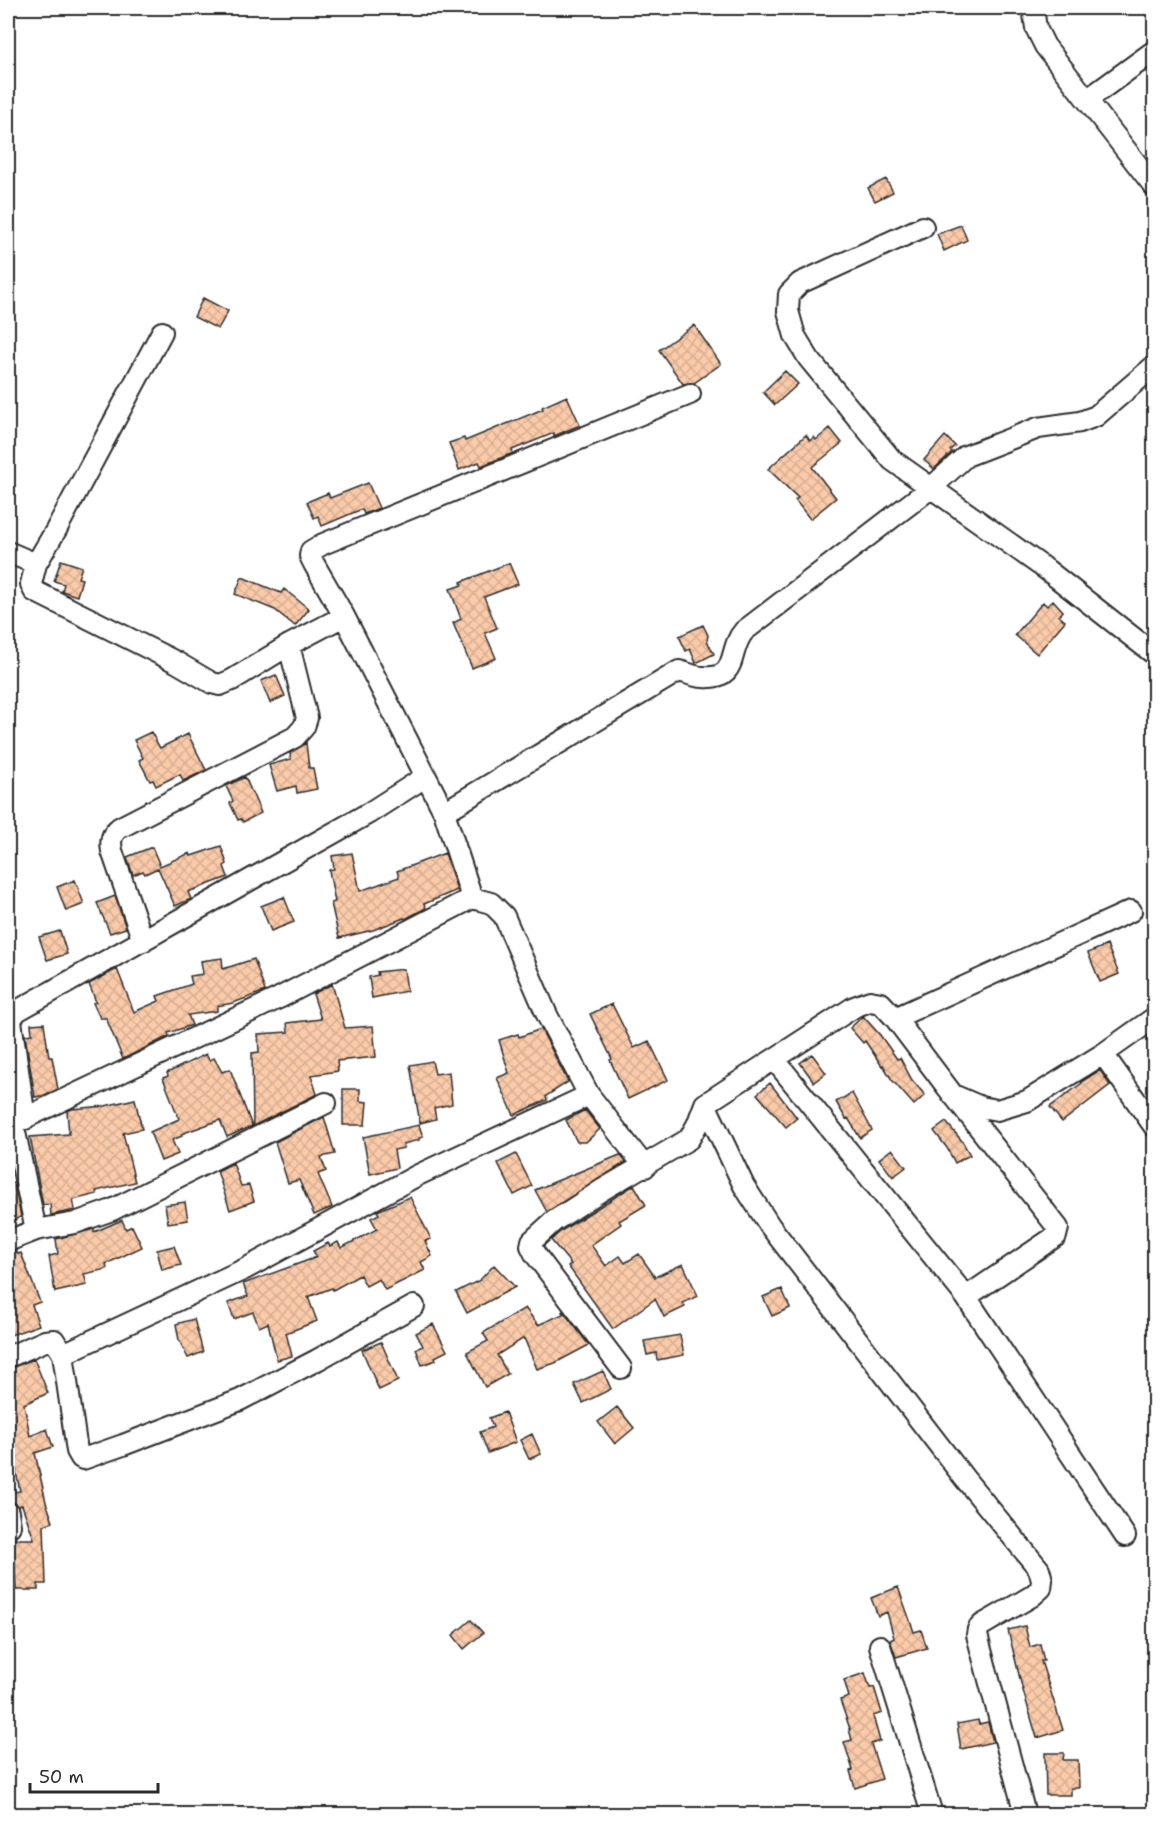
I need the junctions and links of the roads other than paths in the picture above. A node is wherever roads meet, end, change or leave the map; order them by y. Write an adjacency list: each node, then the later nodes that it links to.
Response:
1 (1033, 8): 3 (street)
2 (1155, 51): 3 (street)
3 (1088, 99): 4 (street)
4 (1155, 186)
5 (923, 227): 9 (street)
6 (162, 332): 11 (street)
7 (1155, 366): 9 (street)
8 (690, 394): 12 (street)
9 (932, 487): 14 (street); 16 (street)
10 (8, 552): 11 (street)
11 (36, 564): 13 (street)
12 (344, 616): 13 (street); 15 (street)
13 (289, 645): 19 (street)
14 (1155, 654)
15 (425, 777): 16 (street); 19 (street)
16 (444, 812): 17 (street)
17 (472, 898): 24 (street); 28 (street)
18 (1131, 910): 20 (street)
19 (144, 941): 28 (street)
20 (895, 1018): 23 (street); 25 (street)
21 (1155, 1018): 22 (street)
22 (1103, 1054): 25 (street); 29 (street)
23 (774, 1059): 27 (street); 33 (street)
24 (589, 1095): 30 (street); 35 (street)
25 (953, 1095): 33 (street)
26 (327, 1102): 31 (street)
27 (705, 1104): 30 (street); 41 (street)
28 (15, 1123): 31 (street)
29 (1155, 1126)
30 (645, 1167): 37 (street)
31 (36, 1230): 32 (street)
32 (8, 1241)
33 (966, 1297): 38 (street)
34 (414, 1306): 35 (street)
35 (63, 1354): 36 (street)
36 (8, 1357)
37 (621, 1368)
38 (1125, 1536)
39 (880, 1646): 40 (street)
40 (932, 1815)
41 (1025, 1815)

